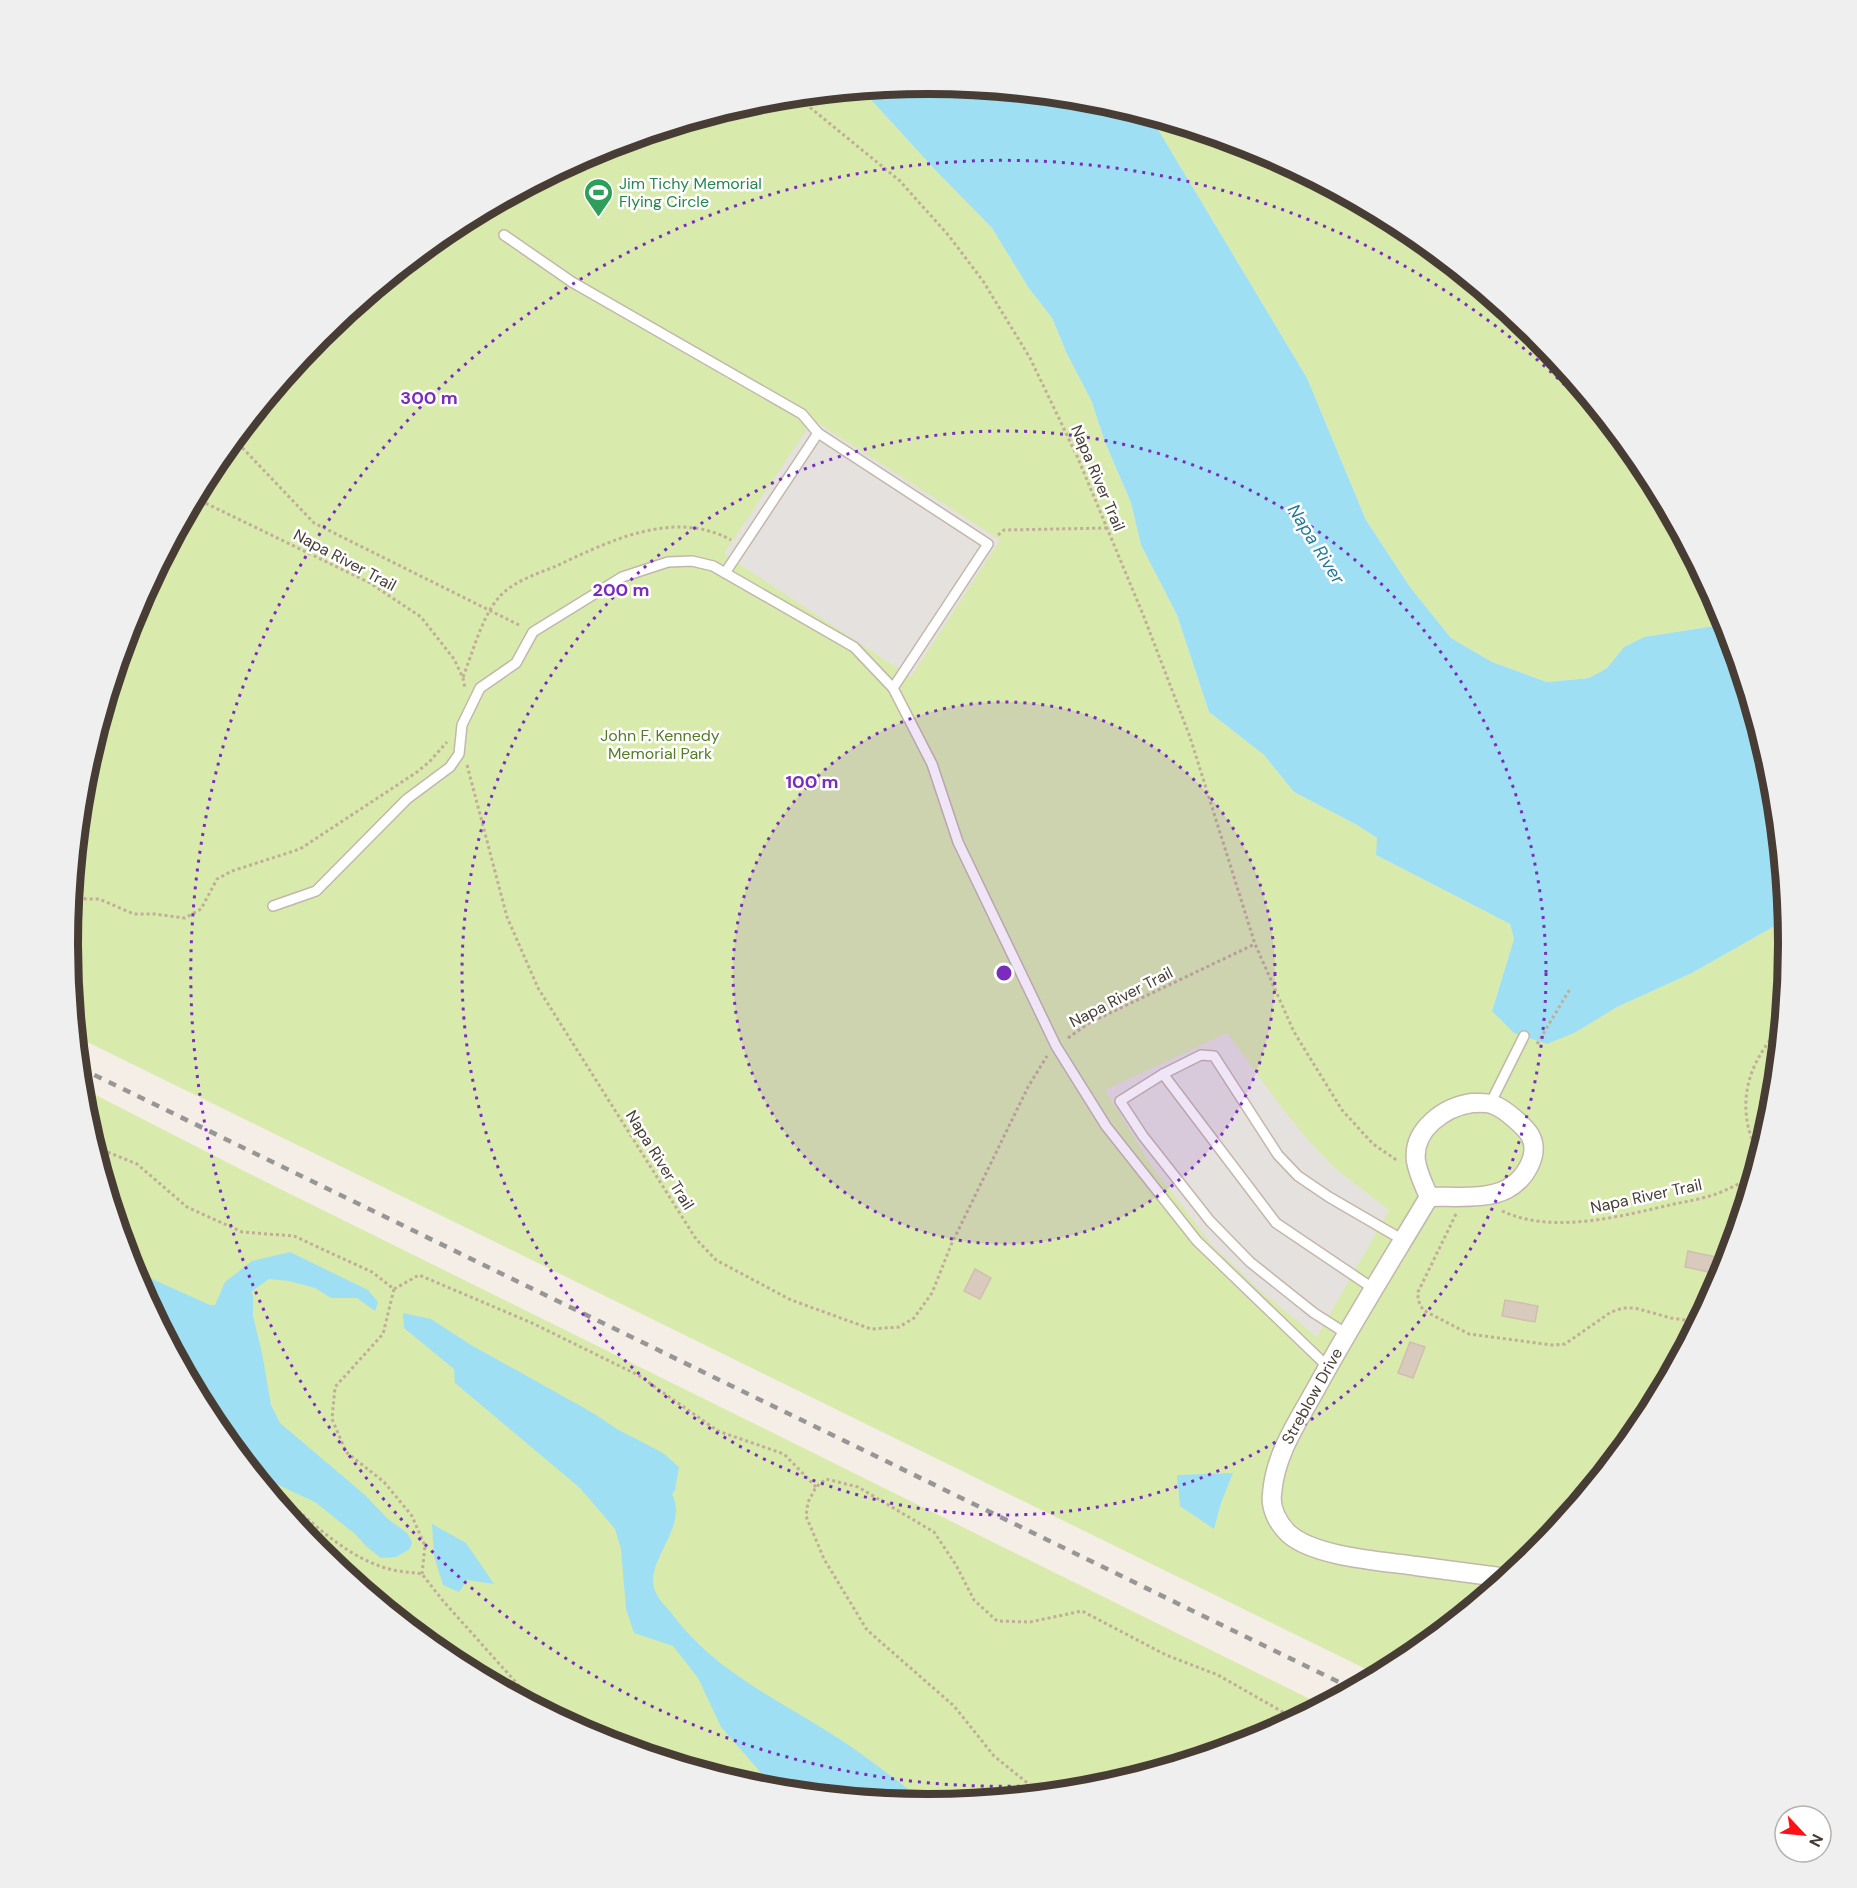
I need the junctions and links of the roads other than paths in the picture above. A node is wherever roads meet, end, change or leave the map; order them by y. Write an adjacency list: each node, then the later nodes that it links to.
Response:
1 (504, 235): 2 (lane)
2 (818, 433): 3 (lane); 4 (lane)
3 (725, 573): 4 (lane); 5 (lane)
4 (893, 688): 13 (lane)
5 (273, 906)
6 (1524, 1036): 8 (lane)
7 (1163, 1074): 10 (lane); 11 (lane); 12 (lane)
8 (1490, 1104): 9 (street); 9 (street)
9 (1429, 1197): 10 (street, Streblow Drive)
10 (1403, 1240): 11 (street, Streblow Drive)
11 (1374, 1289): 12 (street, Streblow Drive)
12 (1347, 1334): 13 (street, Streblow Drive)
13 (1328, 1367): 14 (street, Streblow Drive)
14 (1496, 1576)

